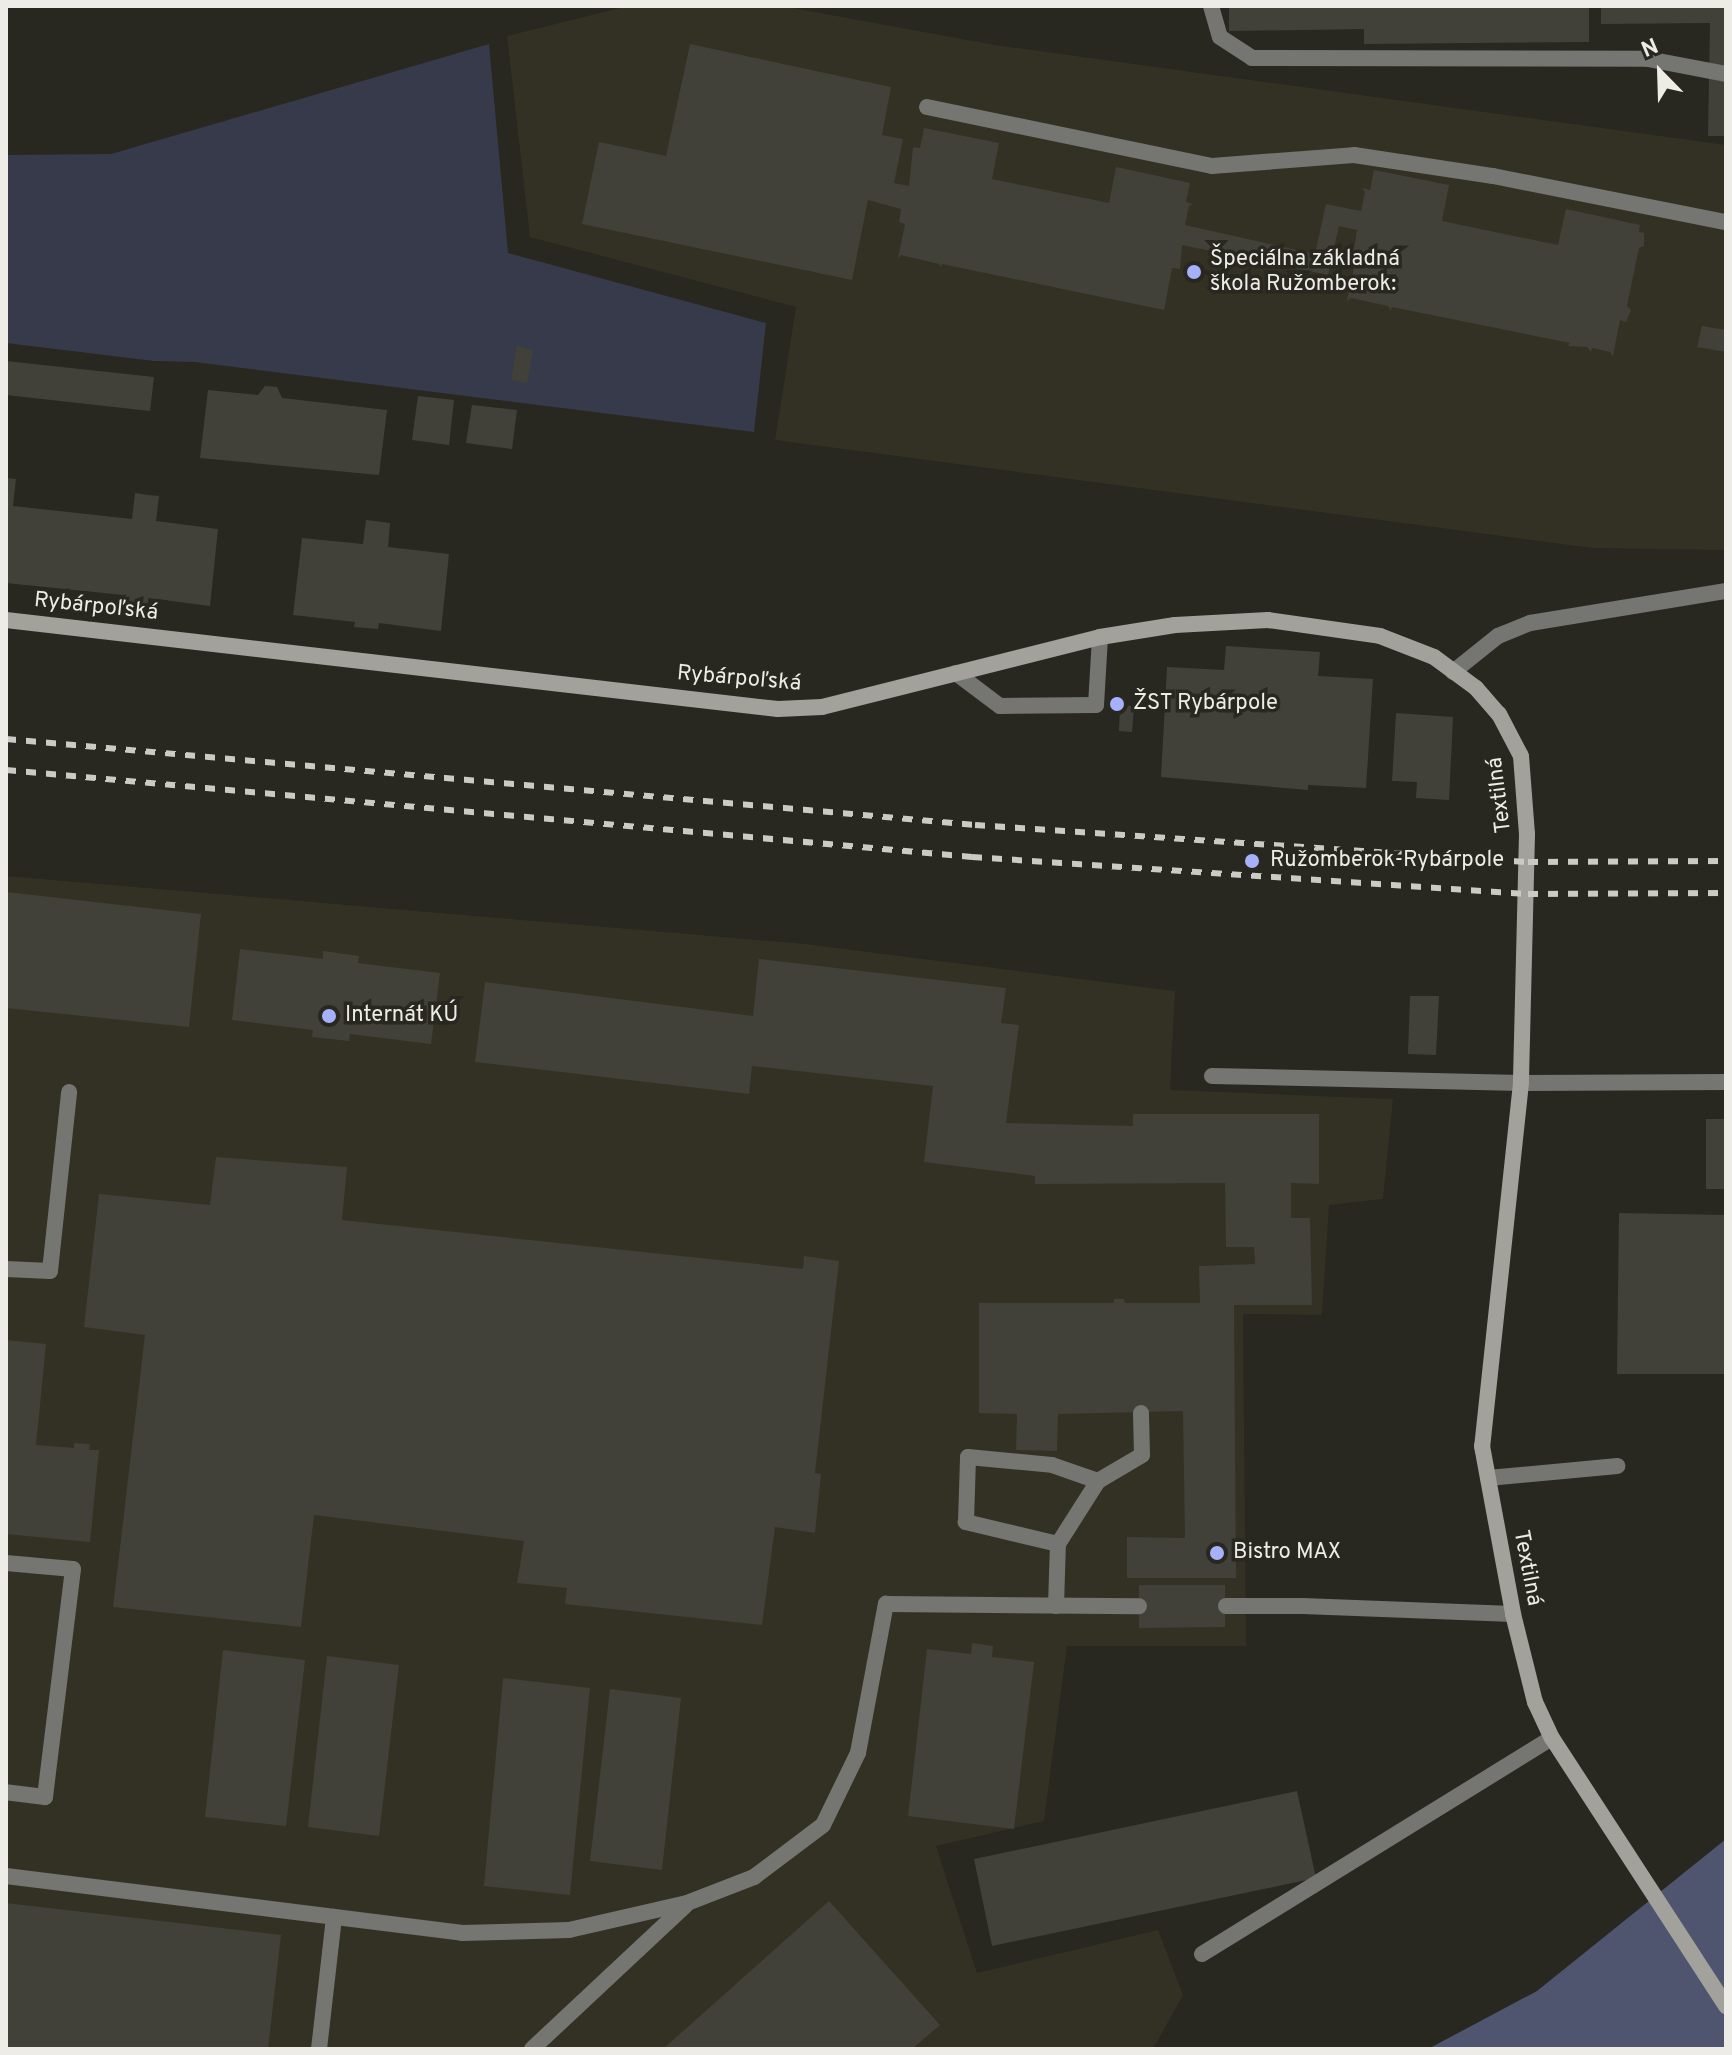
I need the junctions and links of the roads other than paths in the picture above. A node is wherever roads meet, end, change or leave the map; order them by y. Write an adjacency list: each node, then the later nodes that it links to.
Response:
1 (1211, 6): 2 (street)
2 (1726, 74)
3 (927, 107): 4 (street)
4 (1726, 222)
5 (1726, 591): 8 (street)
6 (6, 620): 9 (street, Rybárpoľská)
7 (1100, 637): 8 (street, Rybárpoľská); 9 (street, Rybárpoľská); 9 (street)
8 (1453, 672): 12 (street, Textilná)
9 (956, 673)
10 (1212, 1076): 12 (street)
11 (1726, 1082): 12 (street)
12 (1521, 1083): 17 (street, Textilná)
13 (69, 1092): 14 (street)
14 (6, 1269)
15 (1141, 1413): 18 (street)
16 (1617, 1466): 17 (street)
17 (1488, 1478): 24 (street, Textilná)
18 (1098, 1481): 19 (street); 19 (street)
19 (1058, 1544): 21 (street)
20 (6, 1563): 26 (street)
21 (1056, 1606): 22 (street); 28 (street)
22 (1139, 1606)
23 (1226, 1606): 24 (street)
24 (1513, 1614): 25 (street, Textilná)
25 (1552, 1738): 30 (street); 31 (street, Textilná)
26 (6, 1792)
27 (6, 1876): 29 (street)
28 (687, 1903): 29 (street); 33 (street)
29 (334, 1917): 32 (street)
30 (1202, 1954)
31 (1726, 2006)
32 (319, 2049)
33 (532, 2049)

